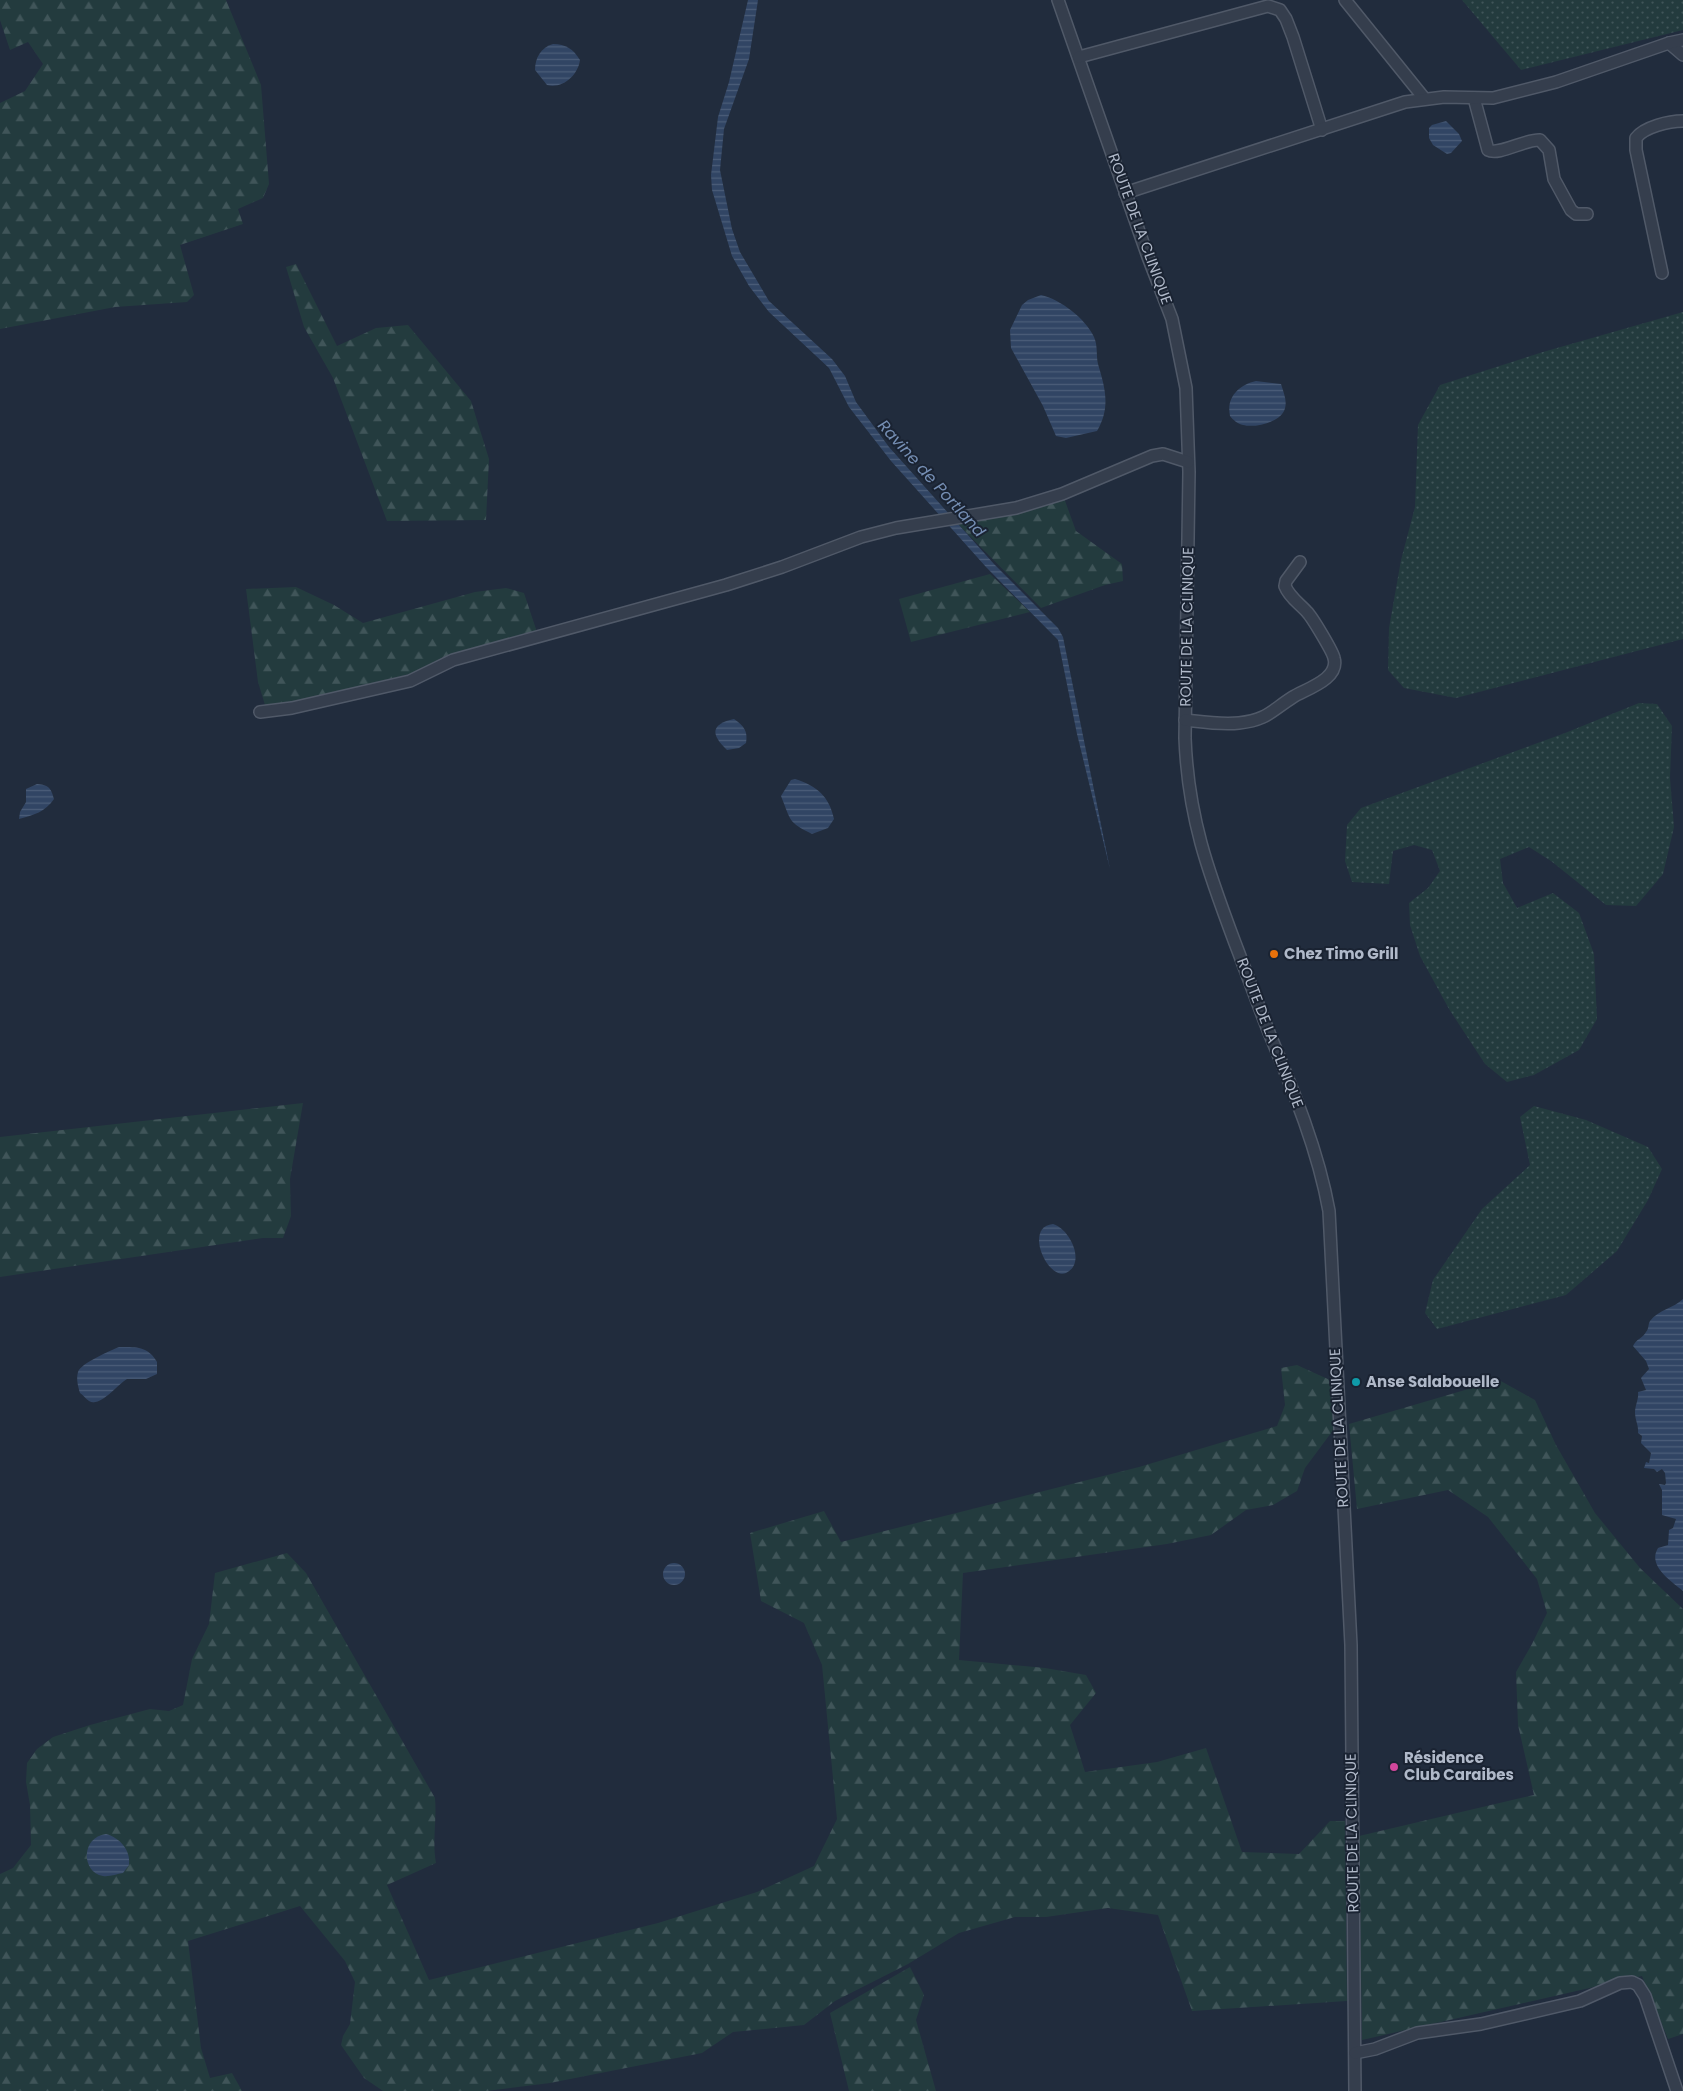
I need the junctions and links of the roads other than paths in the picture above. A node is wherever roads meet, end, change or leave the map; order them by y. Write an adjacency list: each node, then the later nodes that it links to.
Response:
1 (1058, 0): 7 (street, ROUTE DE LA CLINIQUE)
2 (1345, 0): 8 (street)
3 (1260, 4): 7 (street); 11 (street)
4 (1683, 40): 5 (street)
5 (1668, 43): 6 (street); 9 (street)
6 (1683, 55)
7 (1080, 57): 12 (street, ROUTE DE LA CLINIQUE)
8 (1424, 98): 9 (street); 11 (street)
9 (1474, 98): 13 (street)
10 (1683, 121): 14 (street)
11 (1322, 130): 12 (street)
12 (1125, 193): 15 (street, ROUTE DE LA CLINIQUE)
13 (1587, 214)
14 (1662, 273)
15 (1188, 462): 17 (street); 18 (street, ROUTE DE LA CLINIQUE)
16 (1300, 562): 18 (street)
17 (260, 712)
18 (1185, 720): 19 (street, ROUTE DE LA CLINIQUE)
19 (1355, 2053): 20 (street, ROUTE DE LA CLINIQUE); 21 (street)
20 (1355, 2091)
21 (1677, 2091)

